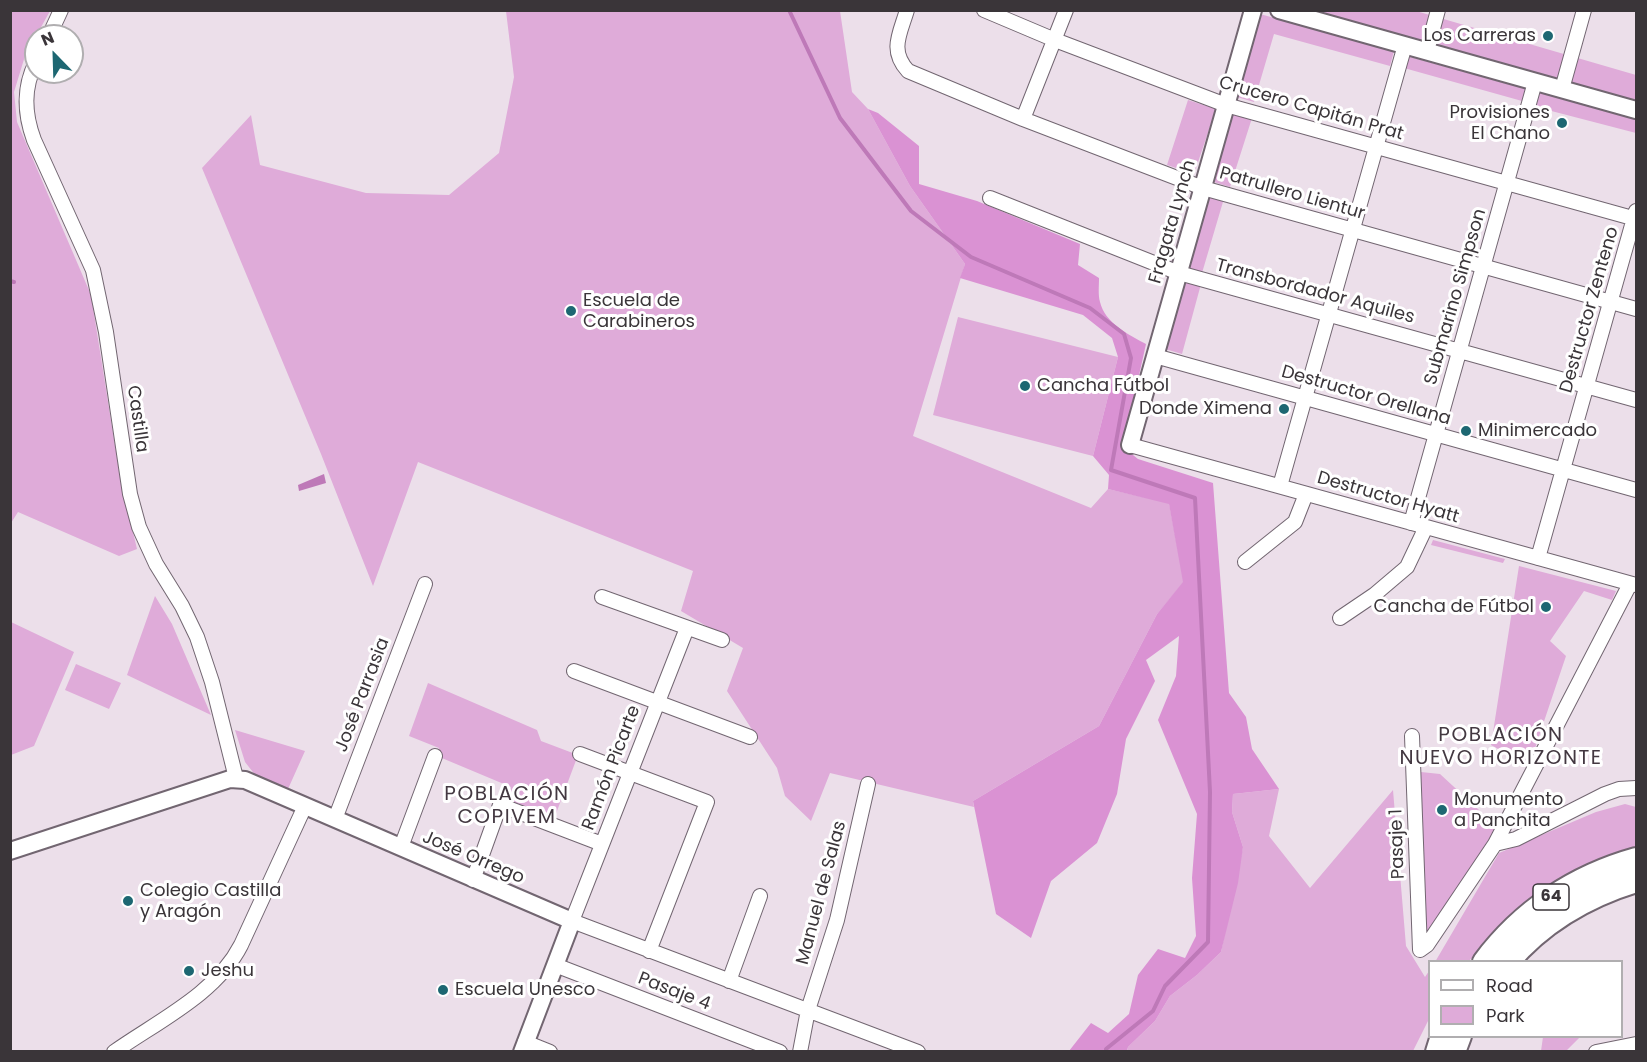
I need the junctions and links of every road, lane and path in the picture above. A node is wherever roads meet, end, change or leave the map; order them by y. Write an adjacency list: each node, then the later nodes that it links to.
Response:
1 (61, 10): 9 (street)
2 (907, 10): 18 (street, Patrullero Lientur)
3 (984, 10): 10 (street, Crucero Capitán Prat)
4 (1066, 10): 10 (street)
5 (1253, 10): 16 (street, Fragata Lynch)
6 (1280, 10): 11 (street)
7 (1438, 10): 12 (street)
8 (1584, 10): 15 (street)
9 (55, 24)
10 (1055, 40): 16 (street, Crucero Capitán Prat); 18 (street)
11 (1405, 45): 12 (street); 19 (street)
12 (1427, 51): 13 (street)
13 (1535, 82): 15 (street); 20 (street, Submarino Simpson)
14 (27, 84): 58 (street, Castilla)
15 (1562, 89): 17 (street)
16 (1226, 105): 19 (street, Crucero Capitán Prat); 21 (street, Fragata Lynch)
17 (1636, 110)
18 (1023, 119): 21 (street, Patrullero Lientur)
19 (1376, 146): 20 (street, Crucero Capitán Prat); 24 (street)
20 (1507, 183): 23 (street, Crucero Capitán Prat); 25 (street, Submarino Simpson)
21 (1203, 188): 24 (street, Patrullero Lientur); 26 (street, Fragata Lynch)
22 (990, 198): 26 (street, Transbordador Aquiles)
23 (1636, 216): 27 (street, Destructor Zenteno)
24 (1353, 230): 25 (street, Patrullero Lientur); 29 (street)
25 (1483, 266): 27 (street, Patrullero Lientur); 30 (street, Submarino Simpson)
26 (1179, 273): 29 (street, Transbordador Aquiles); 31 (street, Fragata Lynch)
27 (1611, 302): 28 (street, Patrullero Lientur); 32 (street, Destructor Zenteno)
28 (1636, 309)
29 (1329, 314): 30 (street, Transbordador Aquiles); 33 (street)
30 (1459, 351): 32 (street, Transbordador Aquiles); 35 (street, Submarino Simpson)
31 (1155, 356): 33 (street, Destructor Orellana); 36 (street, Fragata Lynch)
32 (1587, 386): 34 (street, Transbordador Aquiles); 37 (street, Destructor Zenteno)
33 (1305, 398): 35 (street, Destructor Orellana); 38 (street)
34 (1636, 400)
35 (1436, 434): 37 (street, Destructor Orellana); 41 (street, Submarino Simpson)
36 (1130, 445): 38 (street, Destructor Hyatt)
37 (1563, 469): 39 (street, Destructor Orellana); 43 (street, Destructor Zenteno)
38 (1280, 486): 40 (street, Destructor Hyatt)
39 (1636, 490)
40 (1306, 494): 41 (street, Destructor Hyatt); 44 (street)
41 (1411, 523): 42 (street, Destructor Hyatt)
42 (1426, 527): 43 (street, Destructor Hyatt); 48 (street)
43 (1538, 558): 46 (street, Destructor Hyatt)
44 (1245, 562)
45 (425, 584): 62 (street, José Parrasia)
46 (1633, 585): 64 (street)
47 (602, 597): 49 (street)
48 (1340, 618)
49 (687, 628): 50 (street); 52 (street, Ramón Picarte)
50 (722, 640)
51 (574, 671): 52 (street)
52 (657, 702): 54 (street); 57 (street, Ramón Picarte)
53 (1412, 736): 64 (street, Pasaje 1)
54 (750, 737)
55 (580, 754): 57 (street)
56 (435, 756): 65 (street)
57 (630, 774): 63 (street, Ramón Picarte); 72 (street)
58 (236, 778): 61 (street, José Orrego); 66 (street)
59 (868, 784): 77 (street, Manuel de Salas)
60 (1636, 788): 64 (street)
61 (305, 806): 62 (street, José Orrego); 80 (street)
62 (335, 819): 65 (street, José Orrego)
63 (602, 844): 68 (street); 71 (street, Ramón Picarte)
64 (1495, 844)
65 (400, 848): 68 (street, José Orrego)
66 (10, 851)
67 (1636, 859): 73 (highway, 64)
68 (472, 879): 71 (street, José Orrego)
69 (1636, 881): 74 (highway, 64)
70 (760, 896): 76 (street)
71 (572, 921): 72 (street, José Orrego); 75 (street)
72 (649, 951): 76 (street, José Orrego)
73 (1486, 960)
74 (1510, 960)
75 (555, 966): 79 (street); 82 (street, Pasaje 4)
76 (729, 981): 77 (street, José Orrego)
77 (808, 1010): 83 (street, Manuel de Salas); 84 (street, José Orrego)
78 (1636, 1044): 85 (street)
79 (524, 1047): 81 (street)
80 (114, 1052)
81 (550, 1052)
82 (780, 1052)
83 (800, 1052)
84 (918, 1052)
85 (1596, 1052)

